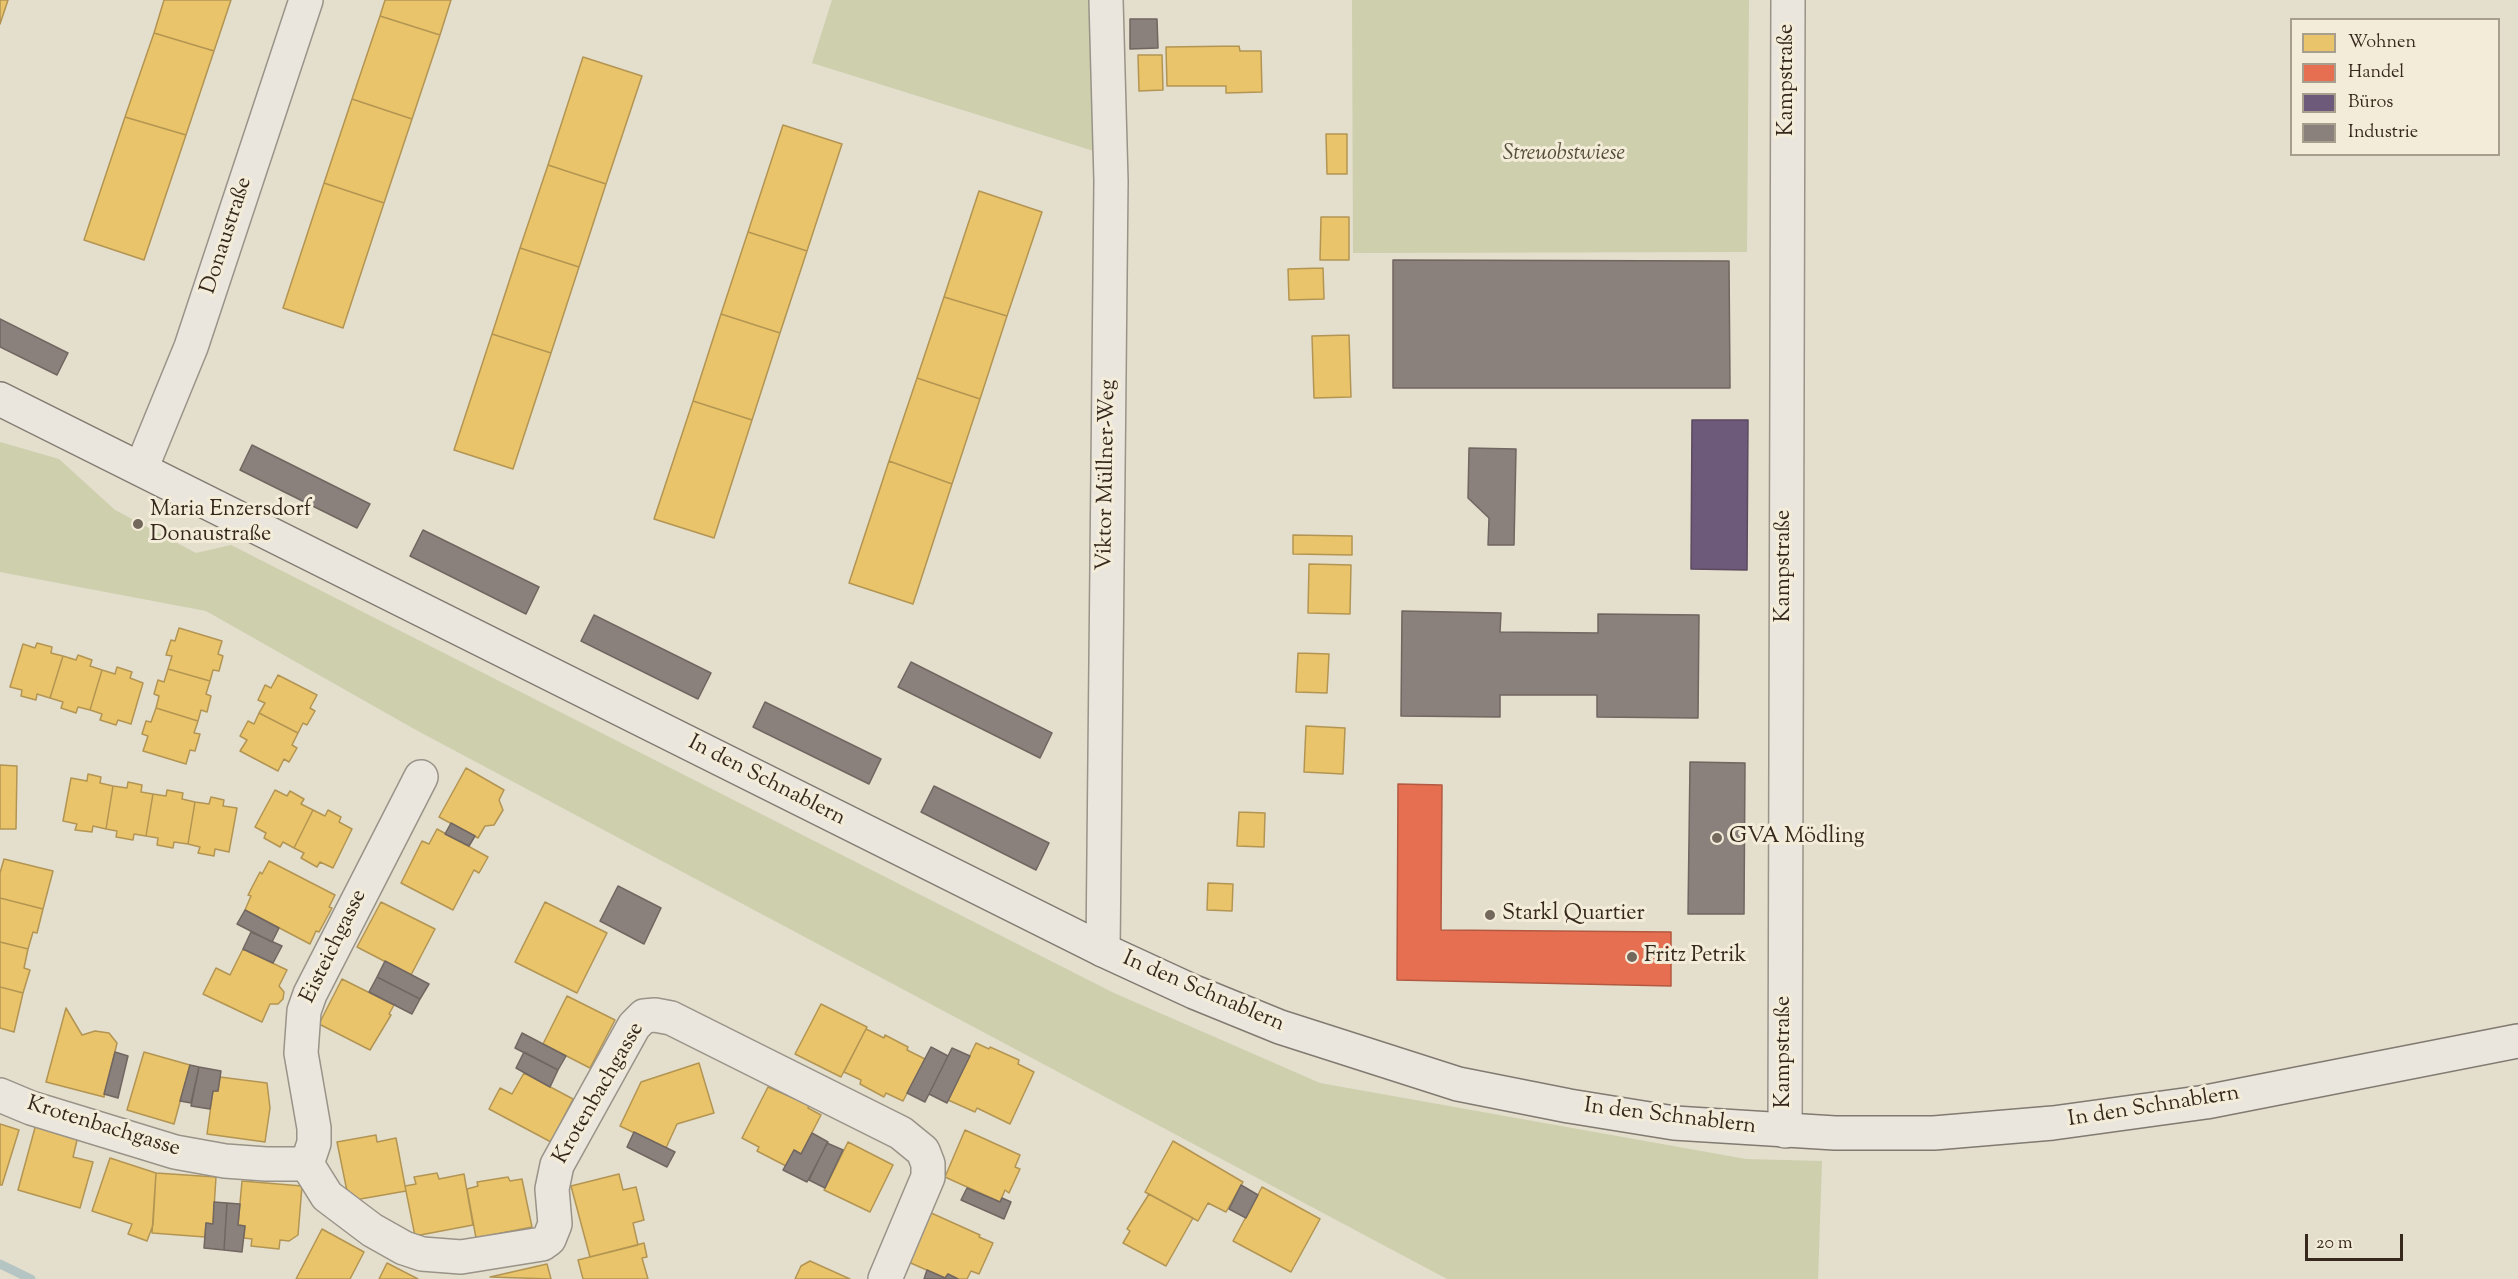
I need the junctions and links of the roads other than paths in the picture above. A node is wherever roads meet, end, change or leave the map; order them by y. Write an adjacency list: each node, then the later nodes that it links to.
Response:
1 (306, 0): 5 (street, Donaustraße)
2 (1106, 0): 7 (street, Viktor Müllner-Weg)
3 (1788, 0): 10 (street, Kampstraße)
4 (0, 399): 5 (street, In den Schnablern)
5 (141, 469): 7 (street, In den Schnablern)
6 (421, 777): 11 (street, Eisteichgasse)
7 (1103, 950): 10 (street, In den Schnablern)
8 (2518, 1041): 10 (street, In den Schnablern)
9 (0, 1095): 11 (street, Krotenbachgasse)
10 (1785, 1131)
11 (307, 1164): 12 (street, Krotenbachgasse)
12 (885, 1279)

